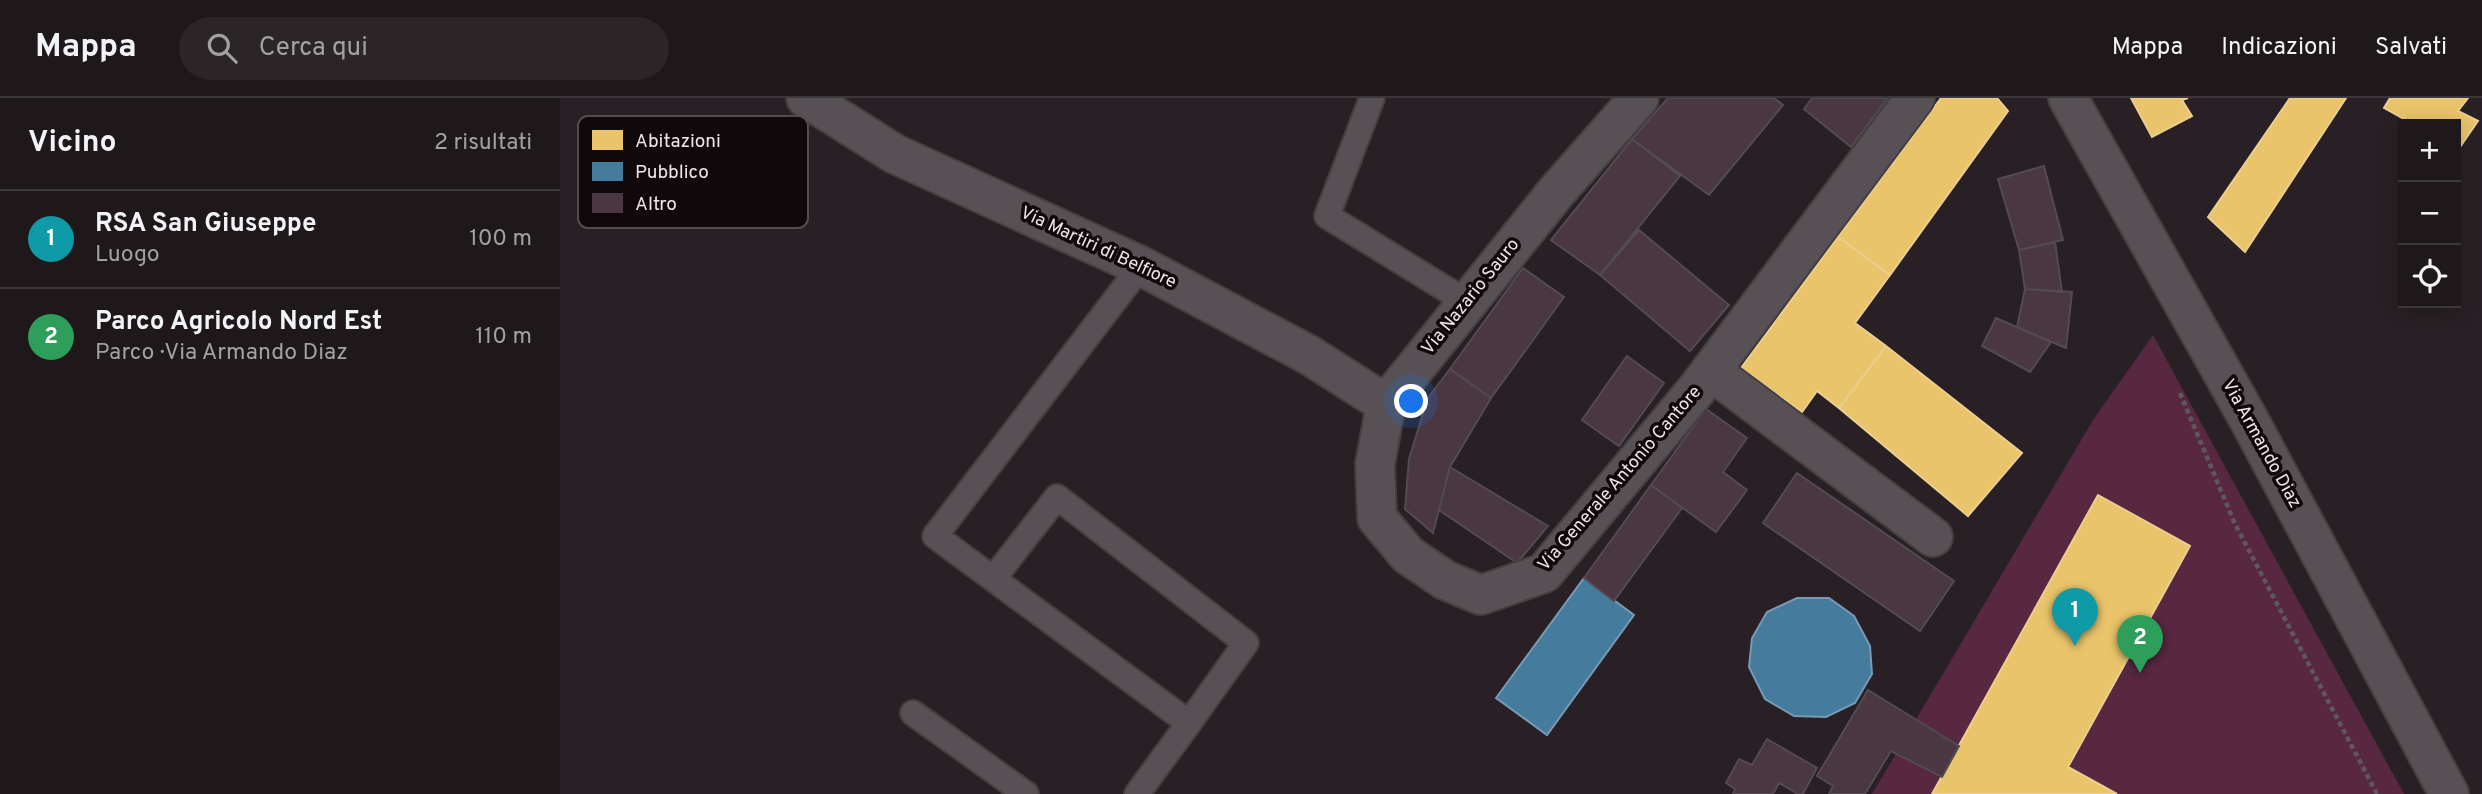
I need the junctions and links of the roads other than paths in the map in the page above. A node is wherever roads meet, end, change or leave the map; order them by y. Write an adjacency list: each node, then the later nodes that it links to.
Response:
1 (806, 98): 6 (street, Via Martiri di Belfiore)
2 (1372, 98): 7 (lane)
3 (1639, 98): 7 (street, Via Nazario Sauro)
4 (1914, 98): 8 (street, Via Generale Antonio Cantore)
5 (2068, 98): 17 (street, Via Armando Diaz)
6 (1141, 266): 9 (street, Via Martiri di Belfiore); 11 (lane)
7 (1467, 302): 9 (street, Via Nazario Sauro)
8 (1711, 370): 10 (street, Via Generale Antonio Cantore); 12 (street, Via Generale Antonio Cantore)
9 (1386, 404): 12 (street, Via Nazario Sauro)
10 (1933, 537)
11 (993, 579): 14 (lane); 14 (lane)
12 (1445, 580)
13 (912, 713): 15 (lane)
14 (1189, 723): 16 (lane)
15 (1026, 794)
16 (1137, 794)
17 (2449, 794)

